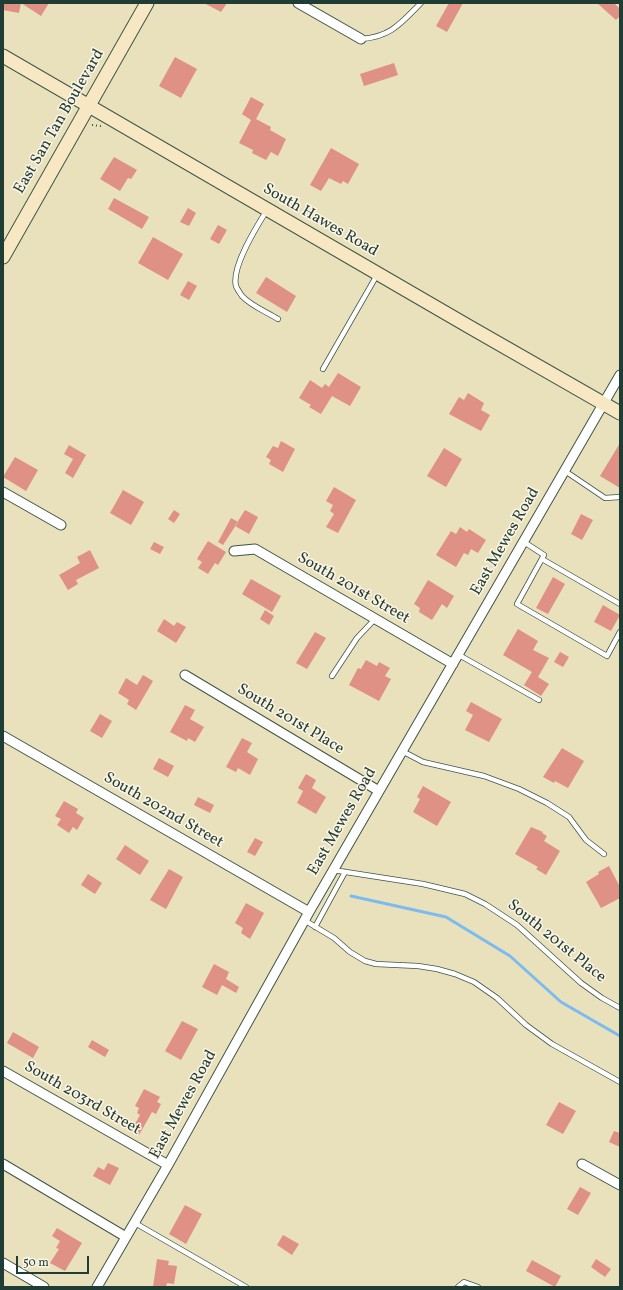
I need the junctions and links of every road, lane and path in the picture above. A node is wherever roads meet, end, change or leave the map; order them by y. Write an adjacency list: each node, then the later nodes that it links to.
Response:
1 (147, 3): 6 (main road, East San Tan Boulevard)
2 (298, 3): 4 (street)
3 (421, 3): 4 (lane)
4 (361, 38)
5 (3, 56): 6 (main road, South Hawes Road)
6 (89, 106): 7 (main road, South Hawes Road); 8 (main road, East San Tan Boulevard)
7 (267, 210): 9 (main road, South Hawes Road); 10 (lane)
8 (3, 257)
9 (378, 274): 11 (lane); 13 (main road, South Hawes Road)
10 (278, 319)
11 (323, 369)
12 (620, 375): 13 (street, East Mewes Road)
13 (604, 404): 14 (main road, South Hawes Road); 15 (street, East Mewes Road)
14 (620, 413)
15 (565, 471): 17 (lane); 19 (street, East Mewes Road)
16 (3, 492): 18 (street)
17 (620, 498)
18 (60, 525)
19 (524, 542): 21 (lane); 25 (street, East Mewes Road)
20 (234, 551): 23 (street, South 201st Street)
21 (542, 559): 22 (lane); 24 (lane)
22 (620, 604)
23 (375, 619): 26 (street, South 201st Street); 28 (lane)
24 (620, 632)
25 (459, 654): 26 (street, East Mewes Road); 29 (lane)
26 (453, 664): 31 (street, East Mewes Road)
27 (185, 675): 32 (street, South 201st Place)
28 (332, 676)
29 (539, 700)
30 (3, 736): 36 (street, South 202nd Street)
31 (402, 751): 32 (street, East Mewes Road); 33 (lane)
32 (379, 791): 34 (street, East Mewes Road)
33 (604, 854)
34 (333, 870): 35 (lane, South 201st Place); 36 (street, East Mewes Road)
35 (345, 872): 37 (lane); 38 (lane, South 201st Place)
36 (307, 916): 37 (lane); 43 (street, East Mewes Road)
37 (315, 926): 40 (lane)
38 (620, 1008)
39 (3, 1071): 43 (street, South 203rd Street)
40 (620, 1082)
41 (3, 1164): 46 (street)
42 (582, 1164): 44 (street)
43 (168, 1165): 45 (street, East Mewes Road)
44 (620, 1185)
45 (135, 1223): 46 (street, East Mewes Road); 50 (lane)
46 (126, 1237): 49 (street, East Mewes Road)
47 (3, 1263): 48 (street)
48 (44, 1287)
49 (97, 1287)
50 (246, 1287)
51 (458, 1287): 52 (lane)
52 (478, 1287)

